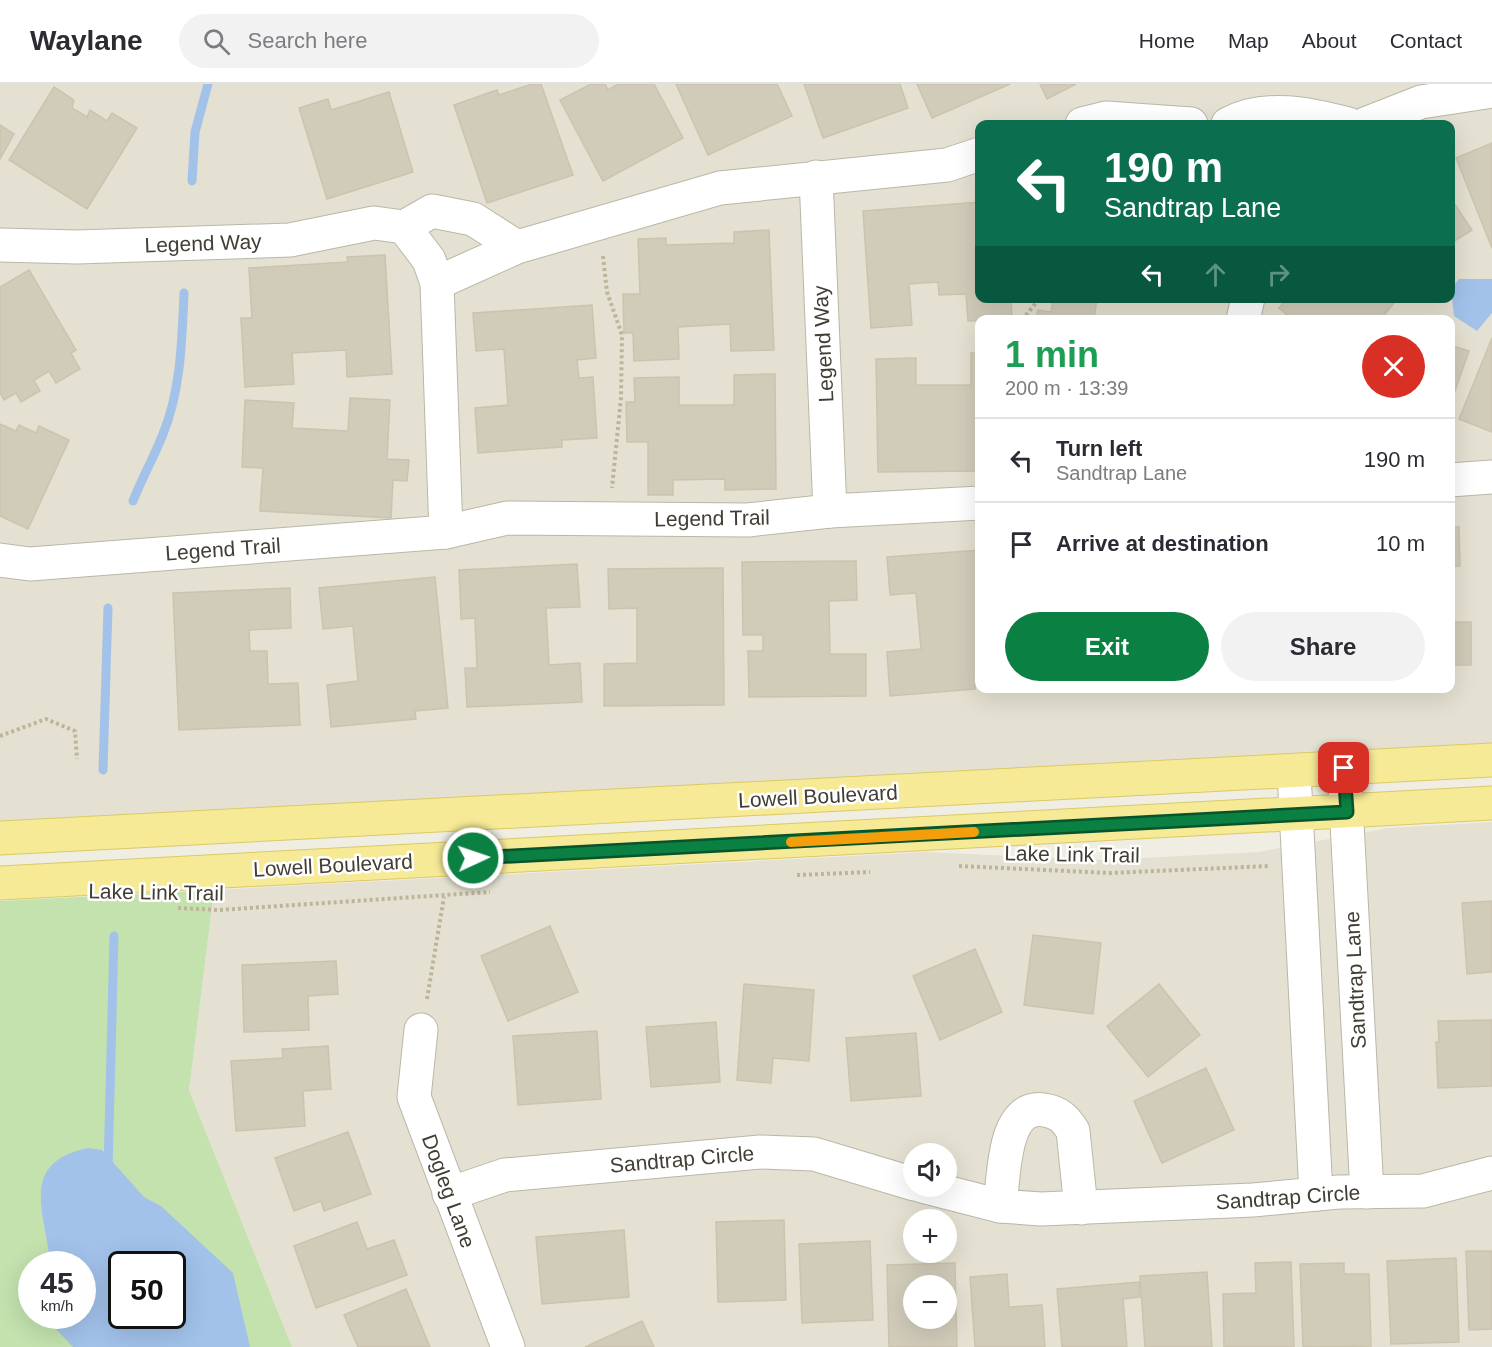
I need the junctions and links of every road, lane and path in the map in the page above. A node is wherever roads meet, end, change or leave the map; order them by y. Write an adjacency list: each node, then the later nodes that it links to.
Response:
1 (1492, 91): 6 (street)
2 (1098, 120): 3 (street)
3 (1134, 120)
4 (1236, 120): 5 (street)
5 (1332, 120)
6 (1375, 120)
7 (975, 156): 8 (street)
8 (816, 177): 9 (street); 19 (street, Legend Way)
9 (599, 224): 12 (street); 20 (path)
10 (404, 227): 11 (street, Legend Way); 12 (street); 13 (street)
11 (0, 245)
12 (517, 247): 13 (street)
13 (437, 283): 21 (street)
14 (1036, 303): 15 (path)
15 (1026, 315)
16 (1492, 477): 17 (street)
17 (1455, 480)
18 (975, 503): 19 (street, Legend Trail)
19 (830, 512): 20 (street, Legend Trail)
20 (609, 519): 21 (street, Legend Trail)
21 (446, 532): 22 (street, Legend Trail)
22 (0, 560)
23 (0, 736): 24 (path)
24 (78, 759)
25 (1492, 760): 26 (main road, Lowell Boulevard)
26 (1344, 768): 27 (main road, Lowell Boulevard); 29 (street, Sandtrap Lane)
27 (1294, 772): 30 (street); 31 (main road, Lowell Boulevard)
28 (1492, 803): 29 (main road, Lowell Boulevard)
29 (1347, 812): 30 (main road, Lowell Boulevard); 43 (street, Sandtrap Lane)
30 (1296, 815): 36 (main road, Lowell Boulevard); 45 (street)
31 (0, 838)
32 (947, 866): 33 (path, Lake Link Trail)
33 (1273, 866)
34 (874, 871): 35 (path)
35 (786, 875)
36 (0, 883)
37 (502, 891): 38 (path, Lake Link Trail)
38 (444, 897): 39 (path, Lake Link Trail); 40 (path)
39 (172, 908)
40 (421, 1030): 44 (street, Dogleg Lane)
41 (1492, 1173): 43 (street, Sandtrap Circle)
42 (903, 1181): 44 (street, Sandtrap Circle)
43 (1367, 1192): 45 (street, Sandtrap Circle)
44 (449, 1194): 49 (street, Dogleg Lane)
45 (1316, 1194): 48 (street, Sandtrap Circle)
46 (957, 1195): 47 (street, Sandtrap Circle)
47 (1000, 1206): 48 (street, Sandtrap Circle); 48 (street)
48 (1081, 1208)
49 (508, 1347)

